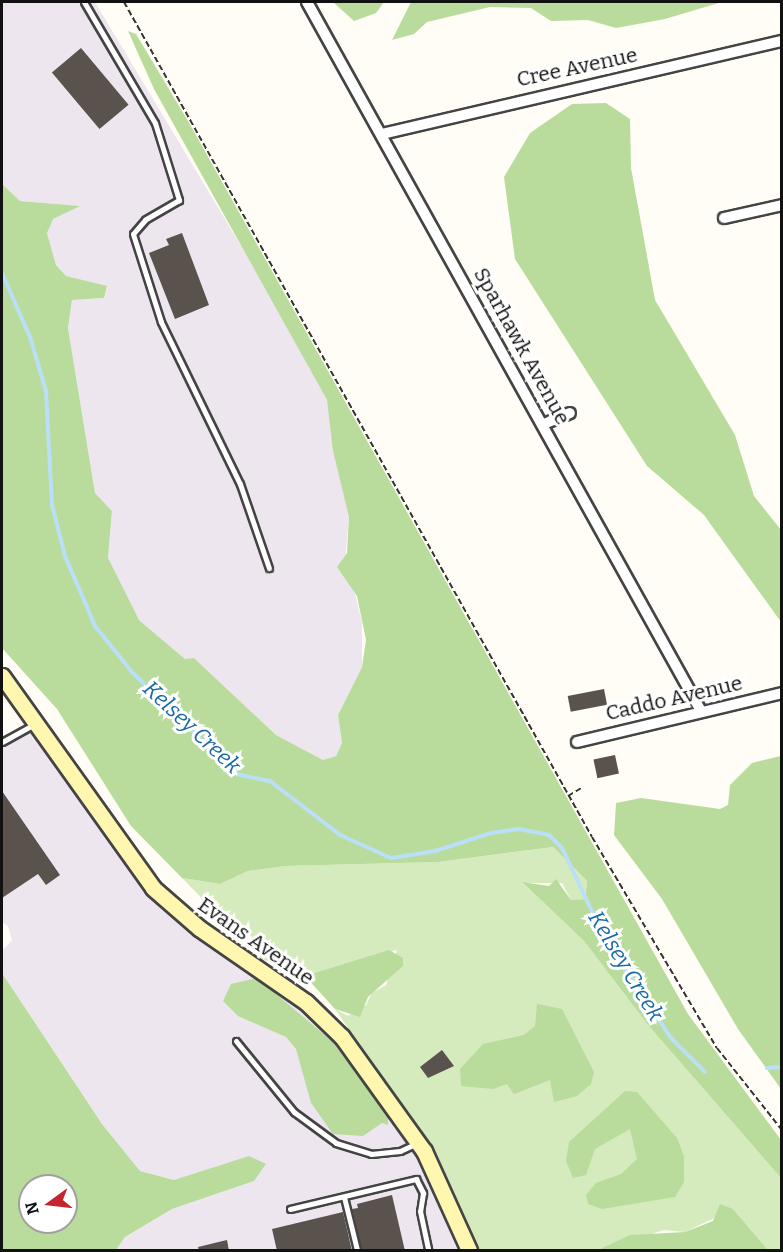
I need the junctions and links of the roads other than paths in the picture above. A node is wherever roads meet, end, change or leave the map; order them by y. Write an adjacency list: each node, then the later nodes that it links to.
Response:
1 (84, 2): 9 (lane)
2 (307, 2): 4 (street, Sparhawk Avenue)
3 (782, 41): 4 (street, Cree Avenue)
4 (382, 134): 8 (street, Sparhawk Avenue)
5 (782, 205): 6 (street)
6 (724, 218)
7 (570, 413): 8 (street)
8 (544, 424): 12 (street, Sparhawk Avenue)
9 (269, 568)
10 (2, 676): 13 (street, Evans Avenue)
11 (782, 693): 12 (street, Caddo Avenue)
12 (701, 711): 15 (street, Caddo Avenue)
13 (38, 722): 14 (lane); 17 (street, Evans Avenue)
14 (2, 742)
15 (576, 742)
16 (237, 1041): 17 (lane)
17 (418, 1142): 22 (street, Evans Avenue)
18 (344, 1197): 19 (lane); 20 (lane); 21 (lane)
19 (290, 1209)
20 (357, 1251)
21 (428, 1251)
22 (469, 1251)

